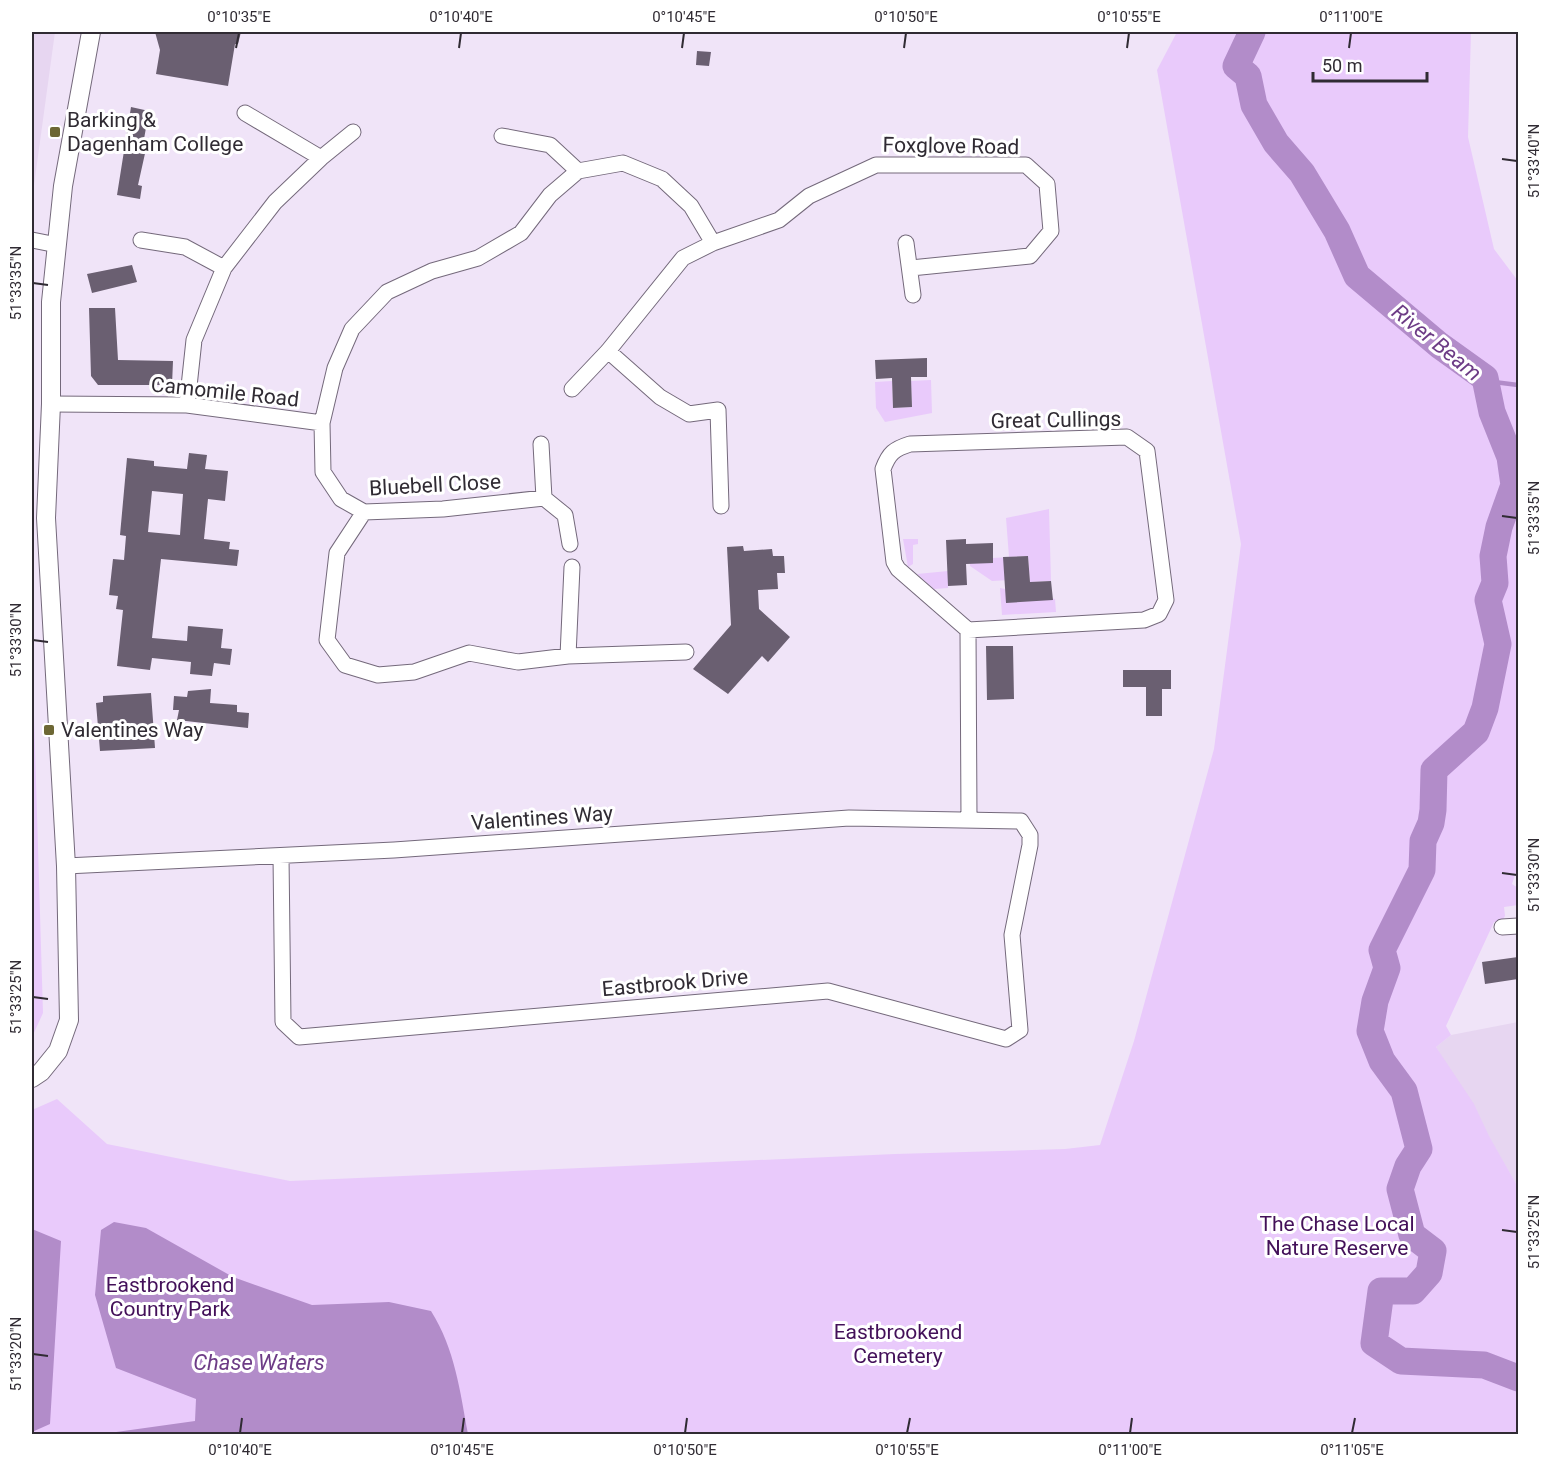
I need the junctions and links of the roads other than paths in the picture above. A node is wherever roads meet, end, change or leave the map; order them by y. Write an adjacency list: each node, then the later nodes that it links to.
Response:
1 (91, 32): 11 (street)
2 (245, 113): 5 (street)
3 (353, 132): 5 (street)
4 (502, 136): 6 (street)
5 (321, 158): 12 (street)
6 (578, 171): 9 (street); 19 (street, Bluebell Close)
7 (32, 240): 11 (street)
8 (141, 240): 12 (street)
9 (712, 243): 13 (street, Foxglove Road); 15 (street, Foxglove Road)
10 (906, 243): 13 (street)
11 (57, 245): 17 (street)
12 (224, 268): 18 (street)
13 (911, 268): 14 (street)
14 (913, 295)
15 (608, 351): 16 (street, Foxglove Road); 22 (street)
16 (572, 388)
17 (51, 404): 18 (street, Camomile Road); 32 (street)
18 (187, 405): 19 (street, Camomile Road)
19 (322, 423): 23 (street, Bluebell Close)
20 (541, 444): 21 (street)
21 (544, 498): 23 (street, Bluebell Close); 24 (street)
22 (721, 506)
23 (364, 512): 28 (street)
24 (570, 544)
25 (572, 567): 28 (street)
26 (968, 630): 26 (street, Great Cullings); 29 (street)
27 (686, 652): 28 (street)
28 (568, 656)
29 (969, 819): 30 (street, Valentines Way); 31 (street, Valentines Way)
30 (1021, 821): 31 (street, Eastbrook Drive)
31 (281, 856): 32 (street, Valentines Way)
32 (66, 866): 35 (street)
33 (1518, 926): 34 (street)
34 (1502, 927)
35 (32, 1078)

